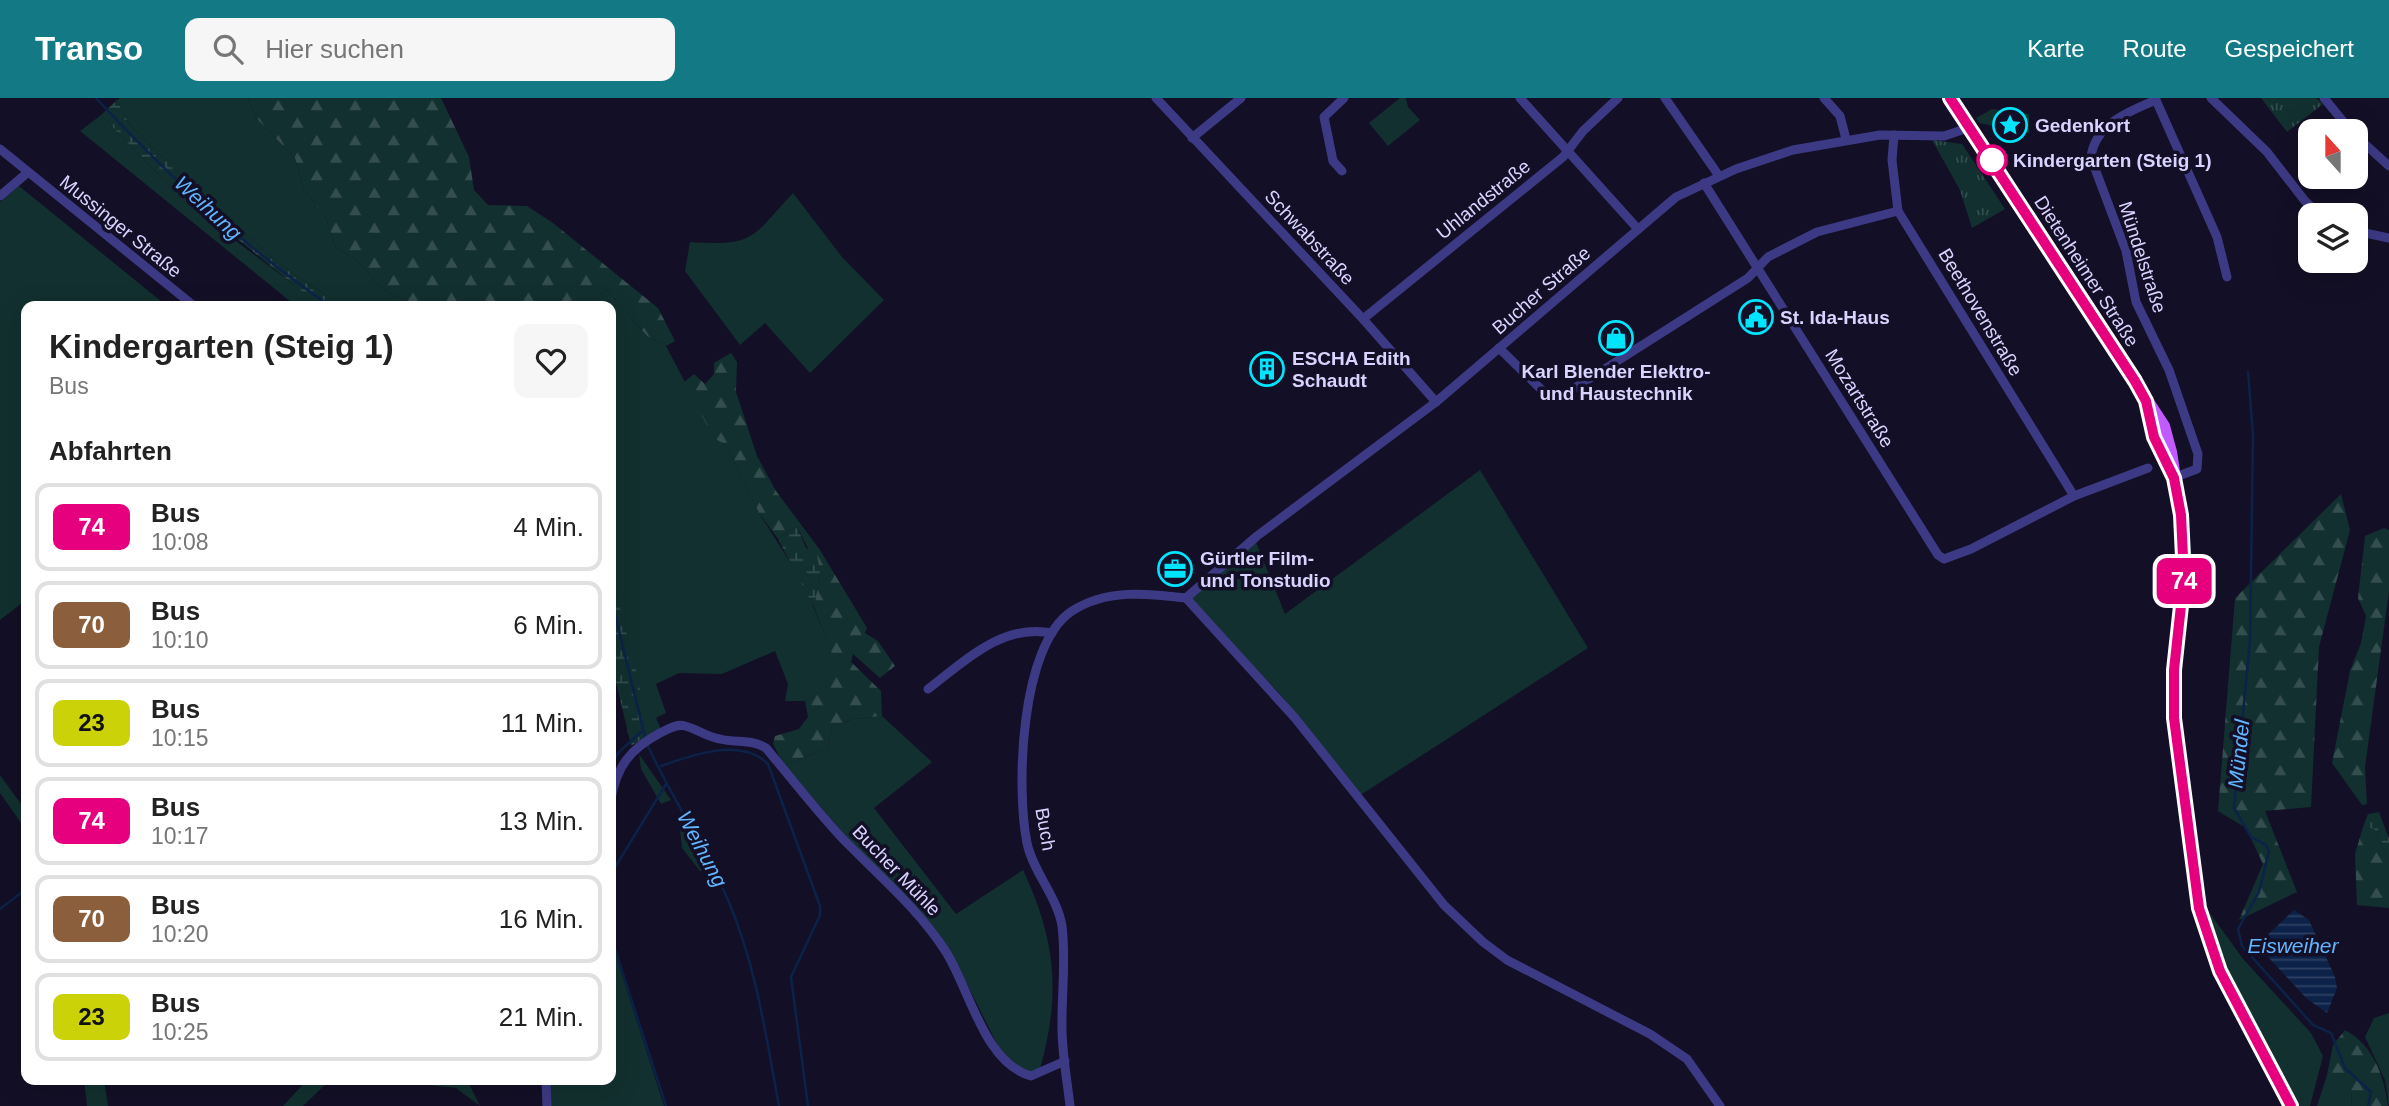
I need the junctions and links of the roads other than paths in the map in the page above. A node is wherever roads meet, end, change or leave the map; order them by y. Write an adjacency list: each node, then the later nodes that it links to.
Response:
1 (1156, 98): 15 (street, Schwabstraße)
2 (1242, 98): 15 (street)
3 (1344, 98): 21 (street)
4 (1520, 98): 18 (street)
5 (1618, 98): 18 (street, Uhlandstraße)
6 (1665, 98): 23 (street)
7 (1824, 98): 16 (street)
8 (1950, 98): 13 (main road, Dietenheimer Straße)
9 (2211, 98): 26 (street)
10 (2324, 98): 12 (street)
11 (2156, 99): 32 (street, Mündelstraße); 38 (street, Mündelstraße)
12 (2341, 119)
13 (1970, 127): 14 (street, Bucher Straße); 38 (main road, Dietenheimer Straße)
14 (1894, 135): 16 (street, Bucher Straße); 27 (street, Beethovenstraße)
15 (1192, 138): 34 (street, Schwabstraße)
16 (1846, 139): 23 (street, Bucher Straße)
17 (2368, 147): 20 (street)
18 (1567, 148): 28 (street); 34 (street, Uhlandstraße)
19 (0, 149): 22 (street, Mussinger Straße)
20 (2389, 166)
21 (1342, 171)
22 (27, 173): 25 (street); 33 (street, Mussinger Straße)
23 (1719, 176): 24 (street, Bucher Straße)
24 (1704, 183): 28 (street, Bucher Straße); 31 (street, Mozartstraße)
25 (0, 196)
26 (2307, 203)
27 (1898, 211): 31 (street); 39 (street, Beethovenstraße)
28 (1637, 228): 35 (street, Bucher Straße)
29 (2368, 234): 30 (street)
30 (2389, 238)
31 (1758, 269): 35 (street); 39 (street, Mozartstraße)
32 (2227, 277)
33 (188, 301)
34 (1363, 319): 36 (street, Schwabstraße)
35 (1499, 348): 36 (street, Bucher Straße)
36 (1436, 402): 40 (street, Bucher Straße)
37 (2148, 468): 39 (street)
38 (2174, 478): 49 (main road, Dietenheimer Straße)
39 (2074, 496)
40 (1186, 598): 41 (street, Buch); 48 (street)
41 (1052, 633): 42 (street); 44 (street, Buch)
42 (928, 689)
43 (616, 776): 44 (street, Bucher Mühle)
44 (1065, 1061): 47 (street)
45 (546, 1085): 46 (street)
46 (547, 1106)
47 (1070, 1106)
48 (1720, 1106)
49 (2291, 1106)

